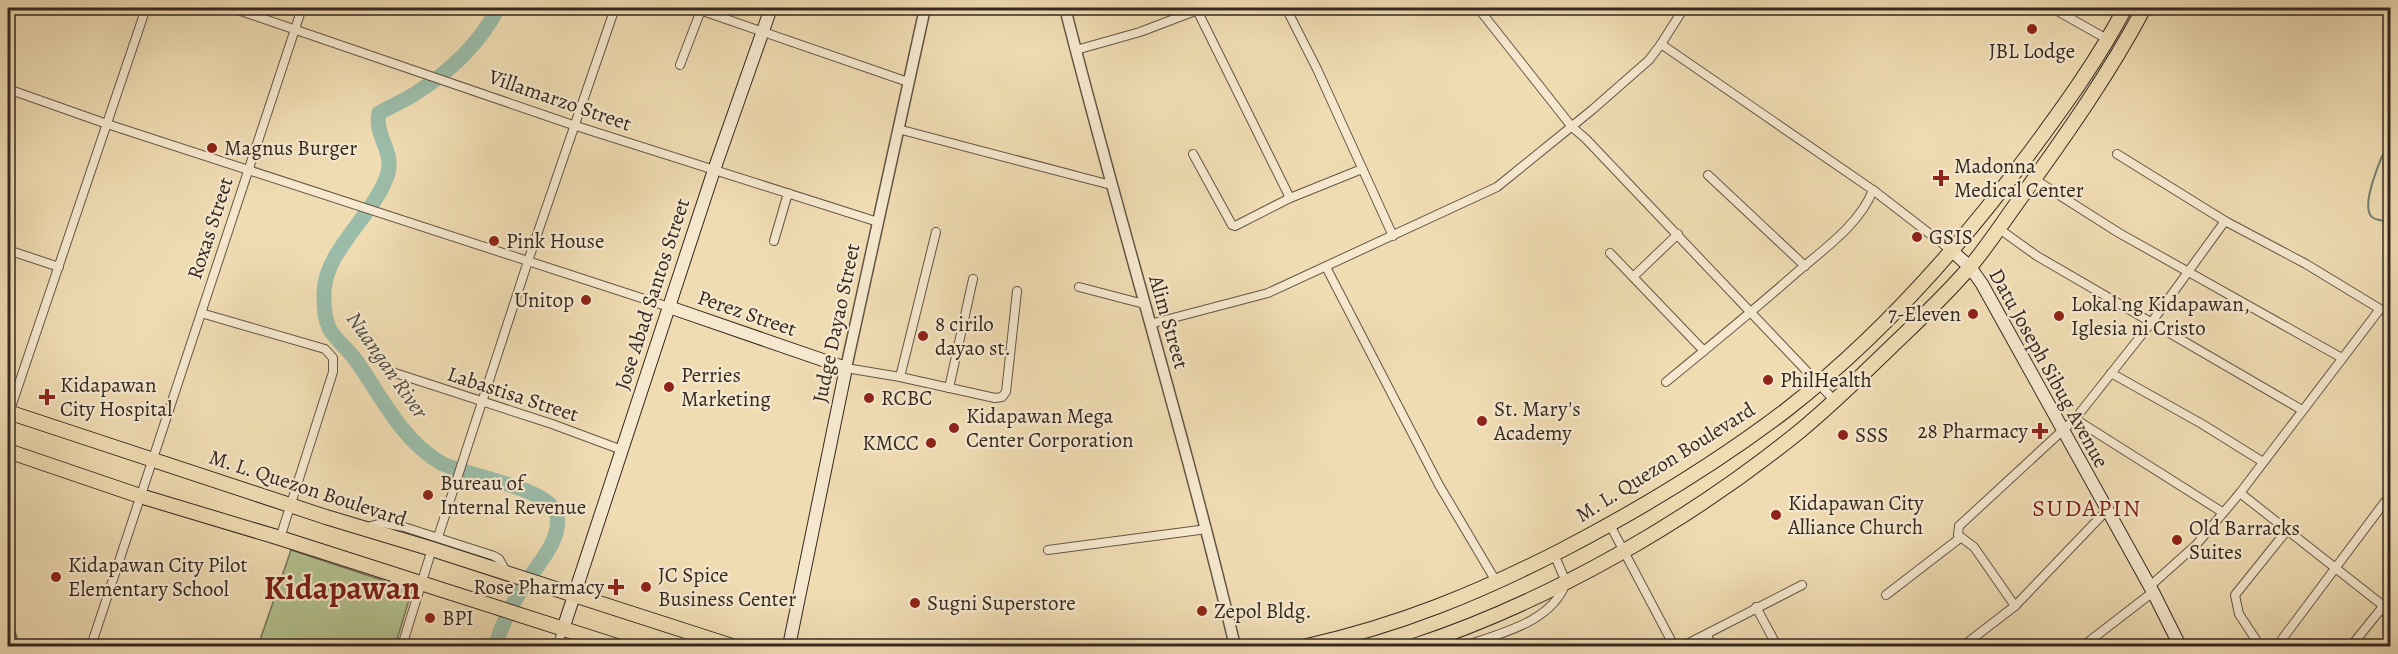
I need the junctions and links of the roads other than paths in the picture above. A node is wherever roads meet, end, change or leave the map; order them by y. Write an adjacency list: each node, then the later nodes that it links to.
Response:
1 (147, 8): 24 (street)
2 (232, 8): 16 (street, Villamarzo Street)
3 (302, 8): 16 (street, Roxas Street)
4 (615, 8): 25 (street)
5 (771, 8): 17 (main road, Jose Abad Santos Street)
6 (925, 8): 22 (street, Judge Dayao Street)
7 (1065, 8): 20 (street, Alim Street)
8 (1200, 8): 20 (street); 38 (street)
9 (1286, 8): 30 (street)
10 (1478, 8): 26 (street)
11 (1684, 8): 19 (street)
12 (2052, 8): 18 (street)
13 (698, 9): 17 (street); 21 (street)
14 (2124, 9): 15 (highway); 18 (highway, M. L. Quezon Boulevard)
15 (2141, 14): 34 (highway)
16 (295, 29): 25 (street, Villamarzo Street); 31 (street, Roxas Street)
17 (762, 31): 22 (street); 32 (main road, Jose Abad Santos Street)
18 (2107, 39): 47 (highway, M. L. Quezon Boulevard)
19 (1661, 44): 26 (street); 36 (street)
20 (1076, 51): 35 (street, Alim Street)
21 (680, 65)
22 (908, 82): 27 (street, Judge Dayao Street)
23 (8, 89): 24 (street, Perez Street)
24 (107, 124): 31 (street, Perez Street); 51 (street)
25 (573, 124): 32 (street, Villamarzo Street); 49 (street)
26 (1572, 127): 43 (street); 44 (street)
27 (898, 129): 35 (street); 40 (street, Judge Dayao Street)
28 (1192, 154): 38 (street)
29 (2117, 154): 39 (street)
30 (1362, 169): 38 (street); 44 (street)
31 (248, 170): 49 (street, Perez Street); 62 (street, Roxas Street)
32 (714, 170): 37 (street, Villamarzo Street); 60 (main road, Jose Abad Santos Street)
33 (1708, 175): 50 (street)
34 (2034, 178): 41 (highway); 54 (street)
35 (1111, 185): 59 (street, Alim Street)
36 (1874, 190): 47 (street); 50 (street)
37 (788, 193): 40 (street, Villamarzo Street); 45 (street)
38 (1290, 198)
39 (2225, 221): 54 (street); 66 (street)
40 (878, 222): 67 (street, Judge Dayao Street)
41 (1998, 228): 53 (highway); 63 (street)
42 (936, 232): 70 (street)
43 (1678, 234): 55 (street); 61 (street)
44 (1393, 236): 52 (street)
45 (774, 241)
46 (8, 250): 51 (street)
47 (1952, 251): 53 (main road, Datu Joseph Sibug Avenue); 72 (highway, M. L. Quezon Boulevard)
48 (1610, 253): 55 (street)
49 (528, 261): 60 (street, Perez Street); 74 (street)
50 (1805, 266): 61 (street)
51 (59, 267): 77 (street)
52 (1326, 267): 64 (street); 101 (street)
53 (1970, 267): 75 (highway); 79 (main road, Datu Joseph Sibug Avenue)
54 (2189, 271): 63 (street); 66 (street)
55 (1633, 277): 65 (street)
56 (973, 279): 73 (street)
57 (1079, 287): 59 (street)
58 (1017, 291): 73 (street, Perez Street)
59 (1144, 304): 64 (street, Alim Street)
60 (669, 307): 67 (main road, Perez Street); 80 (main road, Jose Abad Santos Street)
61 (1752, 312): 65 (street); 72 (street)
62 (201, 313): 82 (street, Roxas Street); 87 (street)
63 (2151, 323): 69 (street); 76 (street)
64 (1150, 324): 91 (street, Alim Street)
65 (1704, 351): 71 (street)
66 (2342, 358): 76 (street)
67 (846, 368): 70 (street, Perez Street); 118 (main road, Judge Dayao Street)
68 (392, 372): 74 (street, Labastisa Street)
69 (2110, 373): 78 (street); 83 (street)
70 (900, 376): 73 (street, Perez Street)
71 (1666, 382)
72 (1819, 383): 75 (street); 90 (highway, M. L. Quezon Boulevard)
73 (949, 388)
74 (481, 401): 80 (street, Labastisa Street); 95 (street)
75 (1835, 401): 97 (highway)
76 (2302, 410): 83 (street)
77 (8, 412): 82 (highway, M. L. Quezon Boulevard)
78 (2075, 419): 79 (street); 89 (street)
79 (2062, 432): 88 (main road, Datu Joseph Sibug Avenue); 94 (street)
80 (622, 450): 105 (main road, Jose Abad Santos Street)
81 (8, 451): 86 (highway)
82 (152, 460): 86 (street, Roxas Street); 87 (highway, M. L. Quezon Boulevard)
83 (2263, 462): 84 (street)
84 (2240, 493): 89 (street); 92 (street)
85 (2391, 495): 99 (street)
86 (140, 496): 93 (highway); 113 (street, Roxas Street)
87 (290, 506): 93 (street); 95 (highway, M. L. Quezon Boulevard)
88 (2107, 510): 104 (main road, Datu Joseph Sibug Avenue); 108 (street)
89 (2223, 512): 104 (street)
90 (1610, 525): 97 (street); 98 (highway, M. L. Quezon Boulevard)
91 (1207, 529): 96 (street); 119 (street, Alim Street)
92 (2288, 529): 99 (street); 130 (street)
93 (280, 538): 102 (highway)
94 (1960, 538): 106 (street); 108 (street)
95 (435, 543): 102 (street); 105 (highway, M. L. Quezon Boulevard)
96 (1048, 550)
97 (1624, 550): 100 (highway); 123 (street)
98 (1554, 554): 100 (street); 101 (highway, M. L. Quezon Boulevard)
99 (2336, 568): 110 (street); 131 (street)
100 (1566, 582): 121 (highway); 122 (street)
101 (1497, 583): 120 (highway, M. L. Quezon Boulevard)
102 (422, 584): 111 (highway); 114 (street)
103 (1803, 585): 109 (street)
104 (2151, 589): 128 (street); 129 (main road, Datu Joseph Sibug Avenue)
105 (574, 595): 111 (main road, Jose Abad Santos Street); 117 (highway, M. L. Quezon Boulevard)
106 (1886, 595)
107 (2391, 598): 110 (street)
108 (2015, 606): 127 (street)
109 (1756, 608): 112 (street); 126 (street)
110 (2387, 609): 132 (street)
111 (563, 629): 115 (street); 116 (highway)
112 (1707, 636): 124 (street); 125 (street)
113 (91, 646)
114 (402, 646)
115 (557, 646)
116 (617, 646)
117 (732, 646)
118 (789, 646)
119 (1235, 646)
120 (1307, 646)
121 (1414, 646)
122 (1464, 646)
123 (1674, 646)
124 (1683, 646)
125 (1713, 646)
126 (1777, 646)
127 (1963, 646)
128 (2083, 646)
129 (2180, 646)
130 (2260, 646)
131 (2277, 646)
132 (2351, 646)

